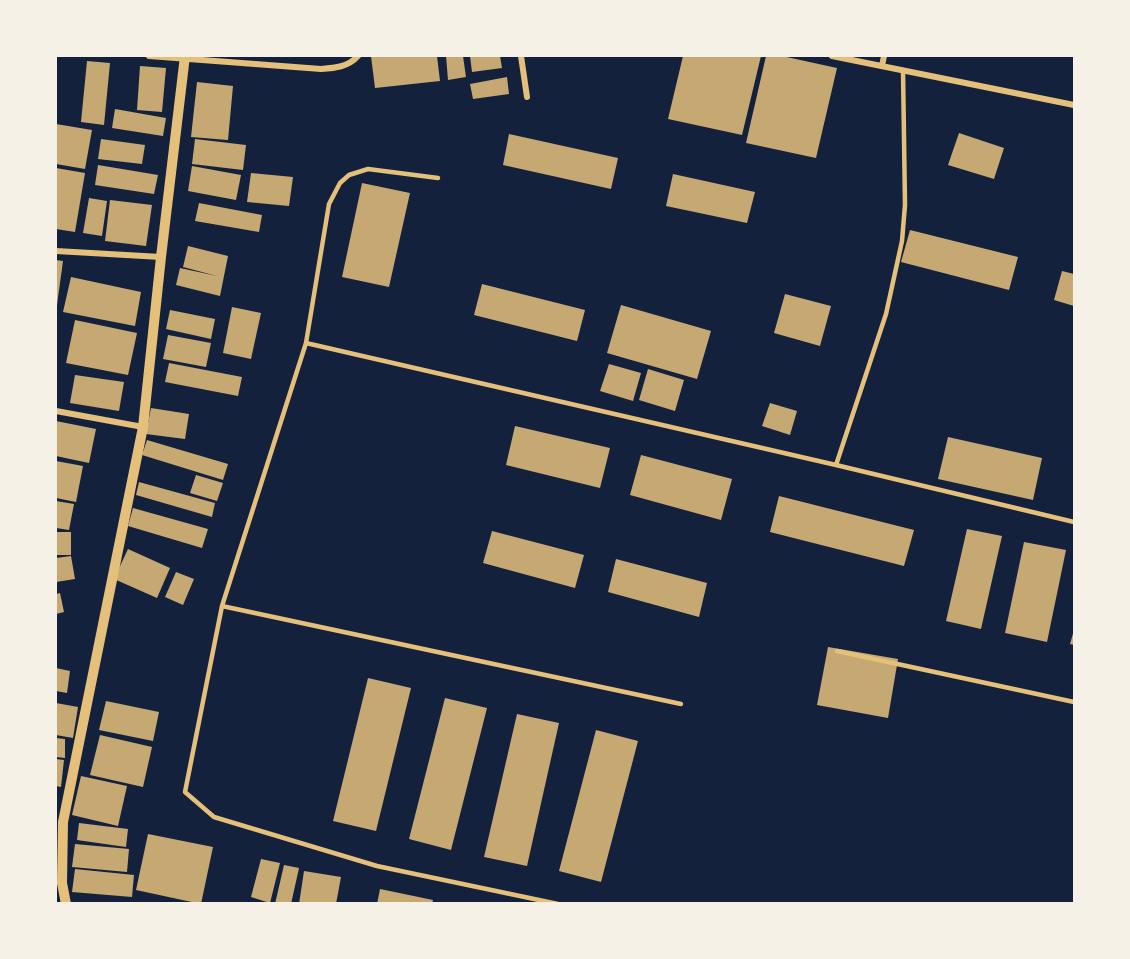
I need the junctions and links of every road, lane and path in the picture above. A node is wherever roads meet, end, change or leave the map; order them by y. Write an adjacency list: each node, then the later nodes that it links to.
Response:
1 (149, 56): 6 (street)
2 (358, 56): 6 (street)
3 (521, 56): 9 (street)
4 (832, 56): 7 (street)
5 (884, 56): 7 (street)
6 (185, 57): 13 (street)
7 (882, 66): 8 (street)
8 (903, 70): 10 (street); 17 (lane)
9 (527, 96)
10 (1074, 105)
11 (438, 178): 14 (lane)
12 (56, 251): 13 (street)
13 (161, 257): 16 (street)
14 (306, 344): 17 (lane); 19 (lane)
15 (56, 411): 16 (street)
16 (143, 427): 23 (street)
17 (836, 465): 18 (lane)
18 (1074, 522)
19 (222, 606): 22 (lane); 24 (lane)
20 (837, 651): 21 (lane)
21 (1074, 702)
22 (681, 704)
23 (66, 903)
24 (558, 903)

